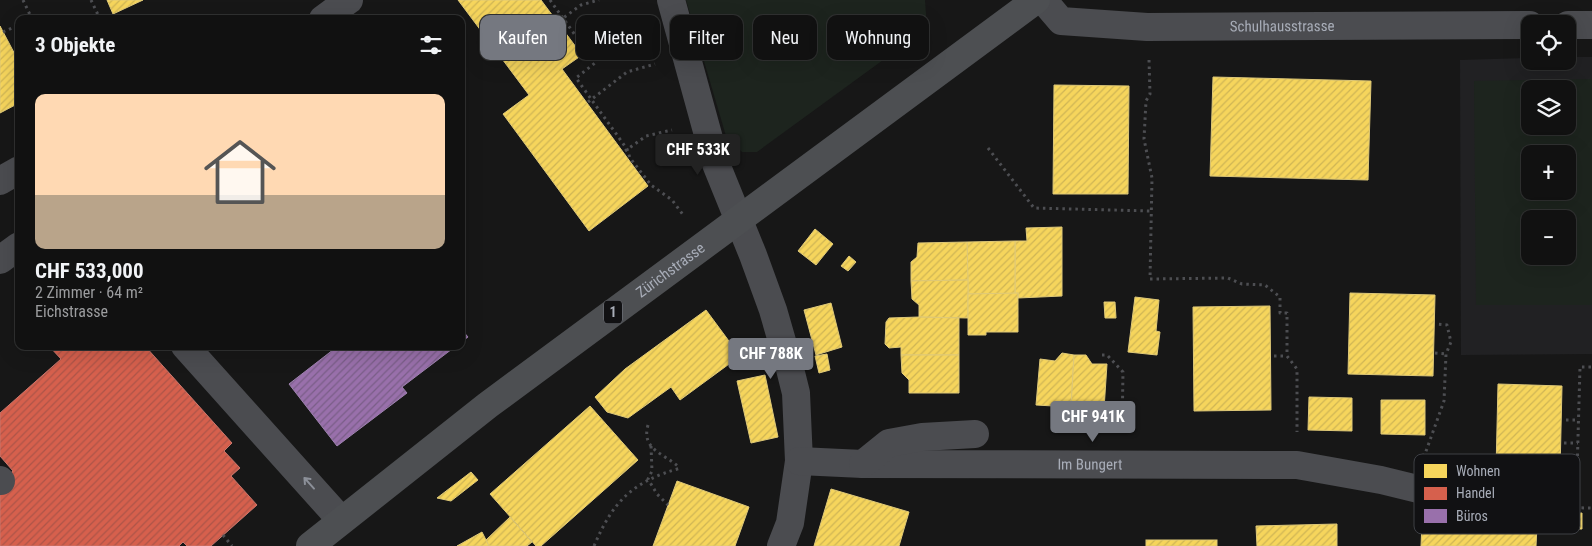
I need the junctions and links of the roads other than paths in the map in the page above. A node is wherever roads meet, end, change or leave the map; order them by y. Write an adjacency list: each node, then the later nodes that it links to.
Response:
1 (350, 0): 5 (street)
2 (671, 0): 11 (street)
3 (1036, 0): 11 (main road, Zürichstrasse / 1)
4 (1043, 0): 6 (street, Schulhausstrasse)
5 (329, 15)
6 (1521, 25)
7 (1576, 25): 8 (street)
8 (1592, 25)
9 (15, 172): 10 (street)
10 (0, 181)
11 (738, 220): 16 (street); 19 (main road, Zürichstrasse / 1)
12 (15, 249): 13 (street)
13 (0, 260)
14 (189, 350): 19 (street, one-way to 14)
15 (975, 434): 17 (street)
16 (799, 462): 17 (street, Im Bungert); 21 (street)
17 (863, 464): 18 (street, Im Bungert)
18 (1414, 488)
19 (341, 520): 20 (main road, Zürichstrasse / 1)
20 (310, 546)
21 (781, 546)

